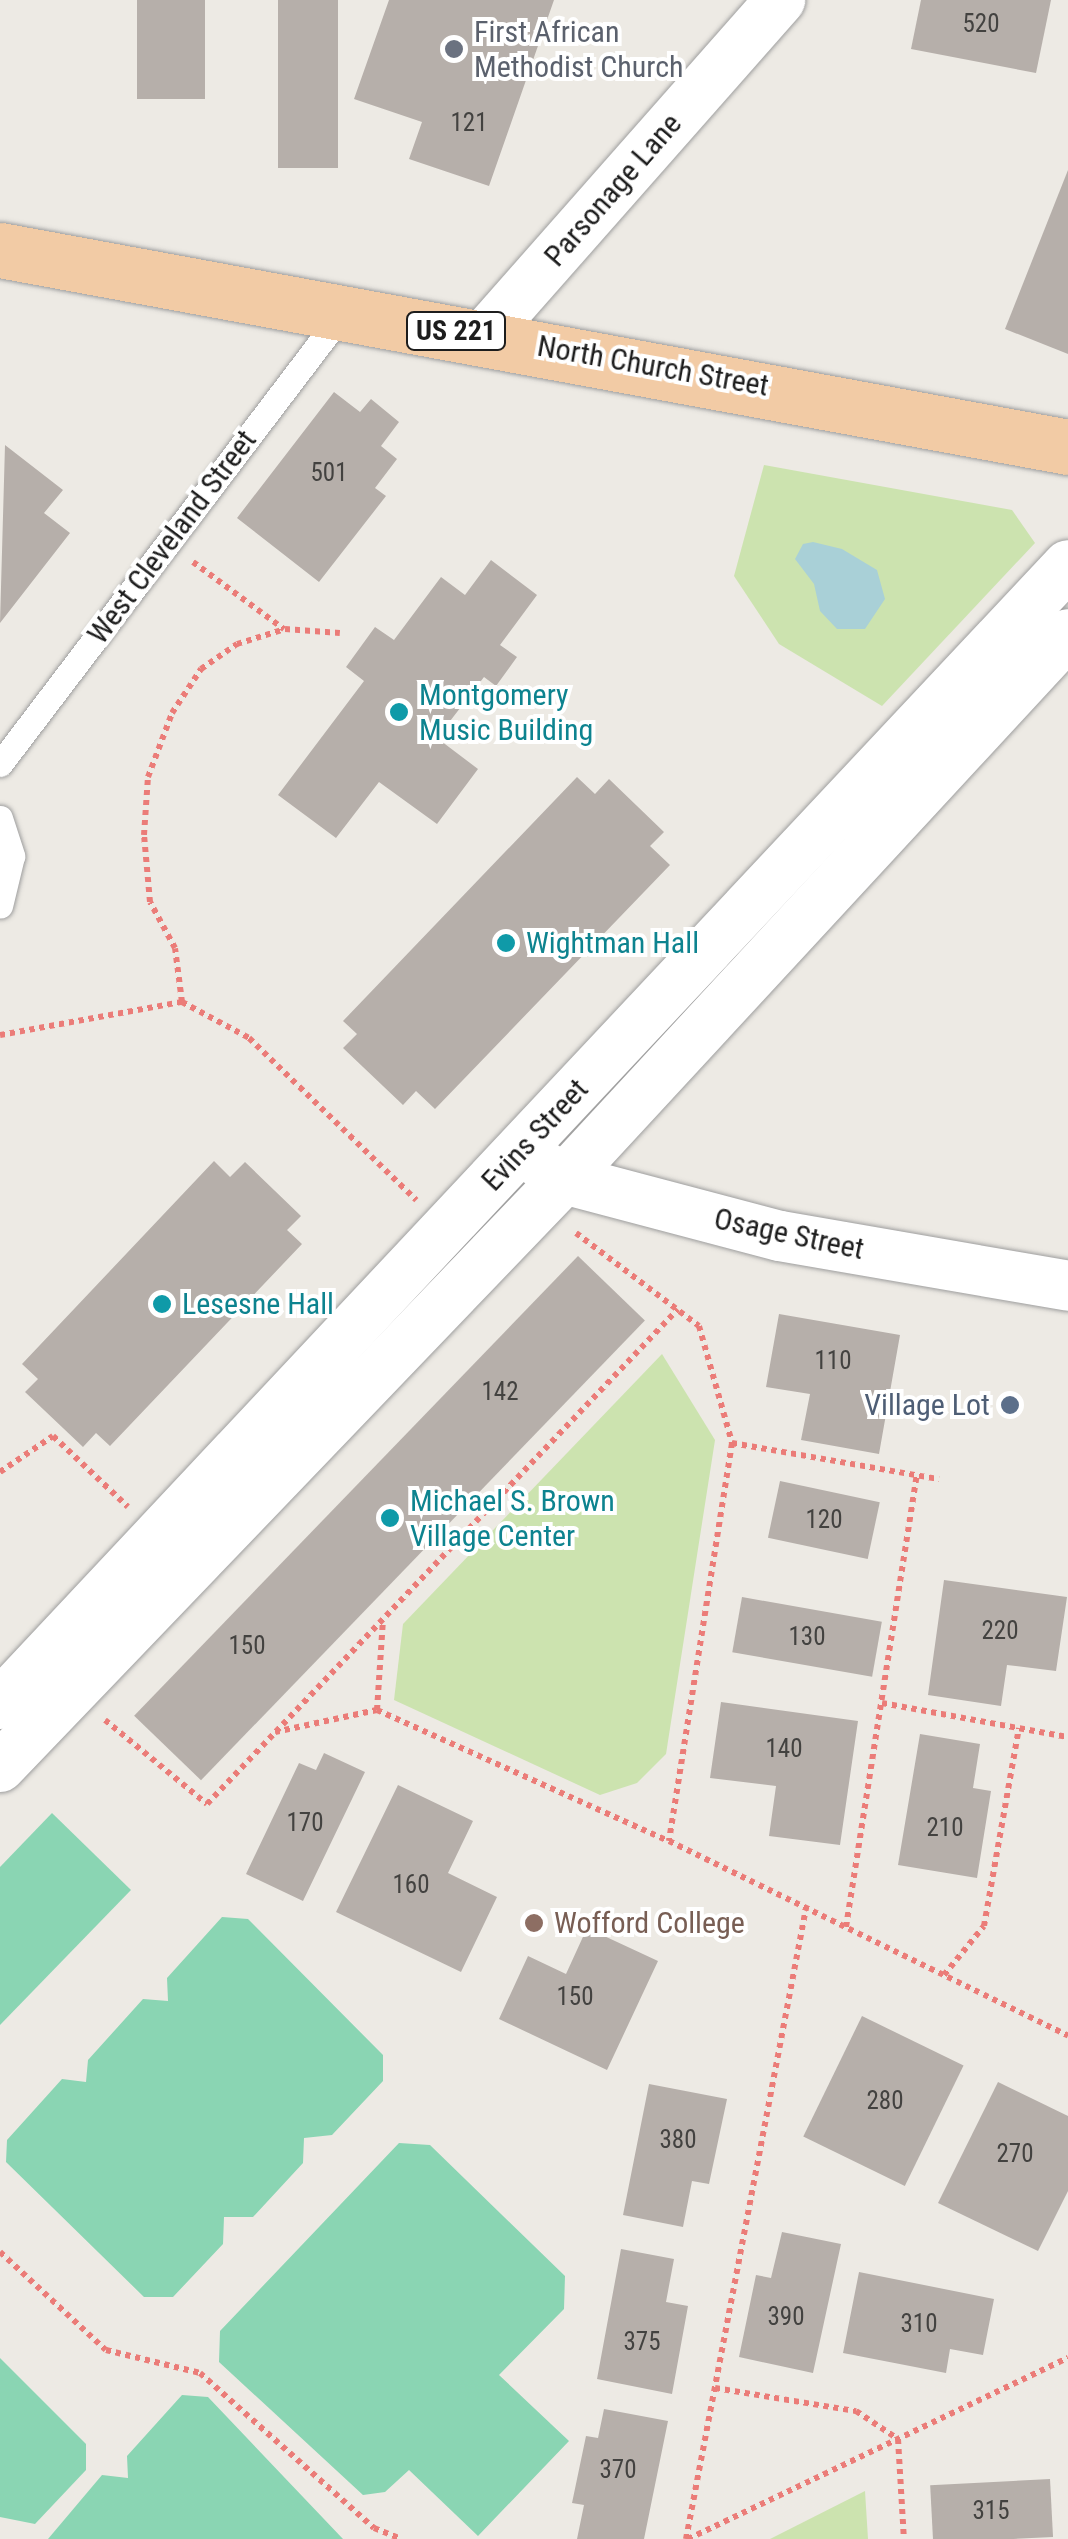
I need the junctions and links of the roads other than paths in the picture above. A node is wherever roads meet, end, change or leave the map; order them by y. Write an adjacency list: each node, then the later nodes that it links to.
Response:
1 (780, 0): 4 (street, Parsonage Lane)
2 (0, 250): 3 (main road, North Church Street / US 221)
3 (345, 310): 4 (main road, North Church Street / US 221); 8 (lane, West Cleveland Street)
4 (484, 336): 5 (main road, North Church Street / US 221)
5 (1068, 447)
6 (1068, 564): 11 (street, Evins Street)
7 (1068, 634): 12 (street, Evins Street)
8 (0, 764)
9 (0, 818): 10 (lane)
10 (0, 906)
11 (521, 1150): 12 (street, Osage Street); 14 (street, Evins Street)
12 (551, 1193): 13 (street, Osage Street); 15 (street, Evins Street)
13 (1068, 1286)
14 (0, 1704)
15 (0, 1767)

